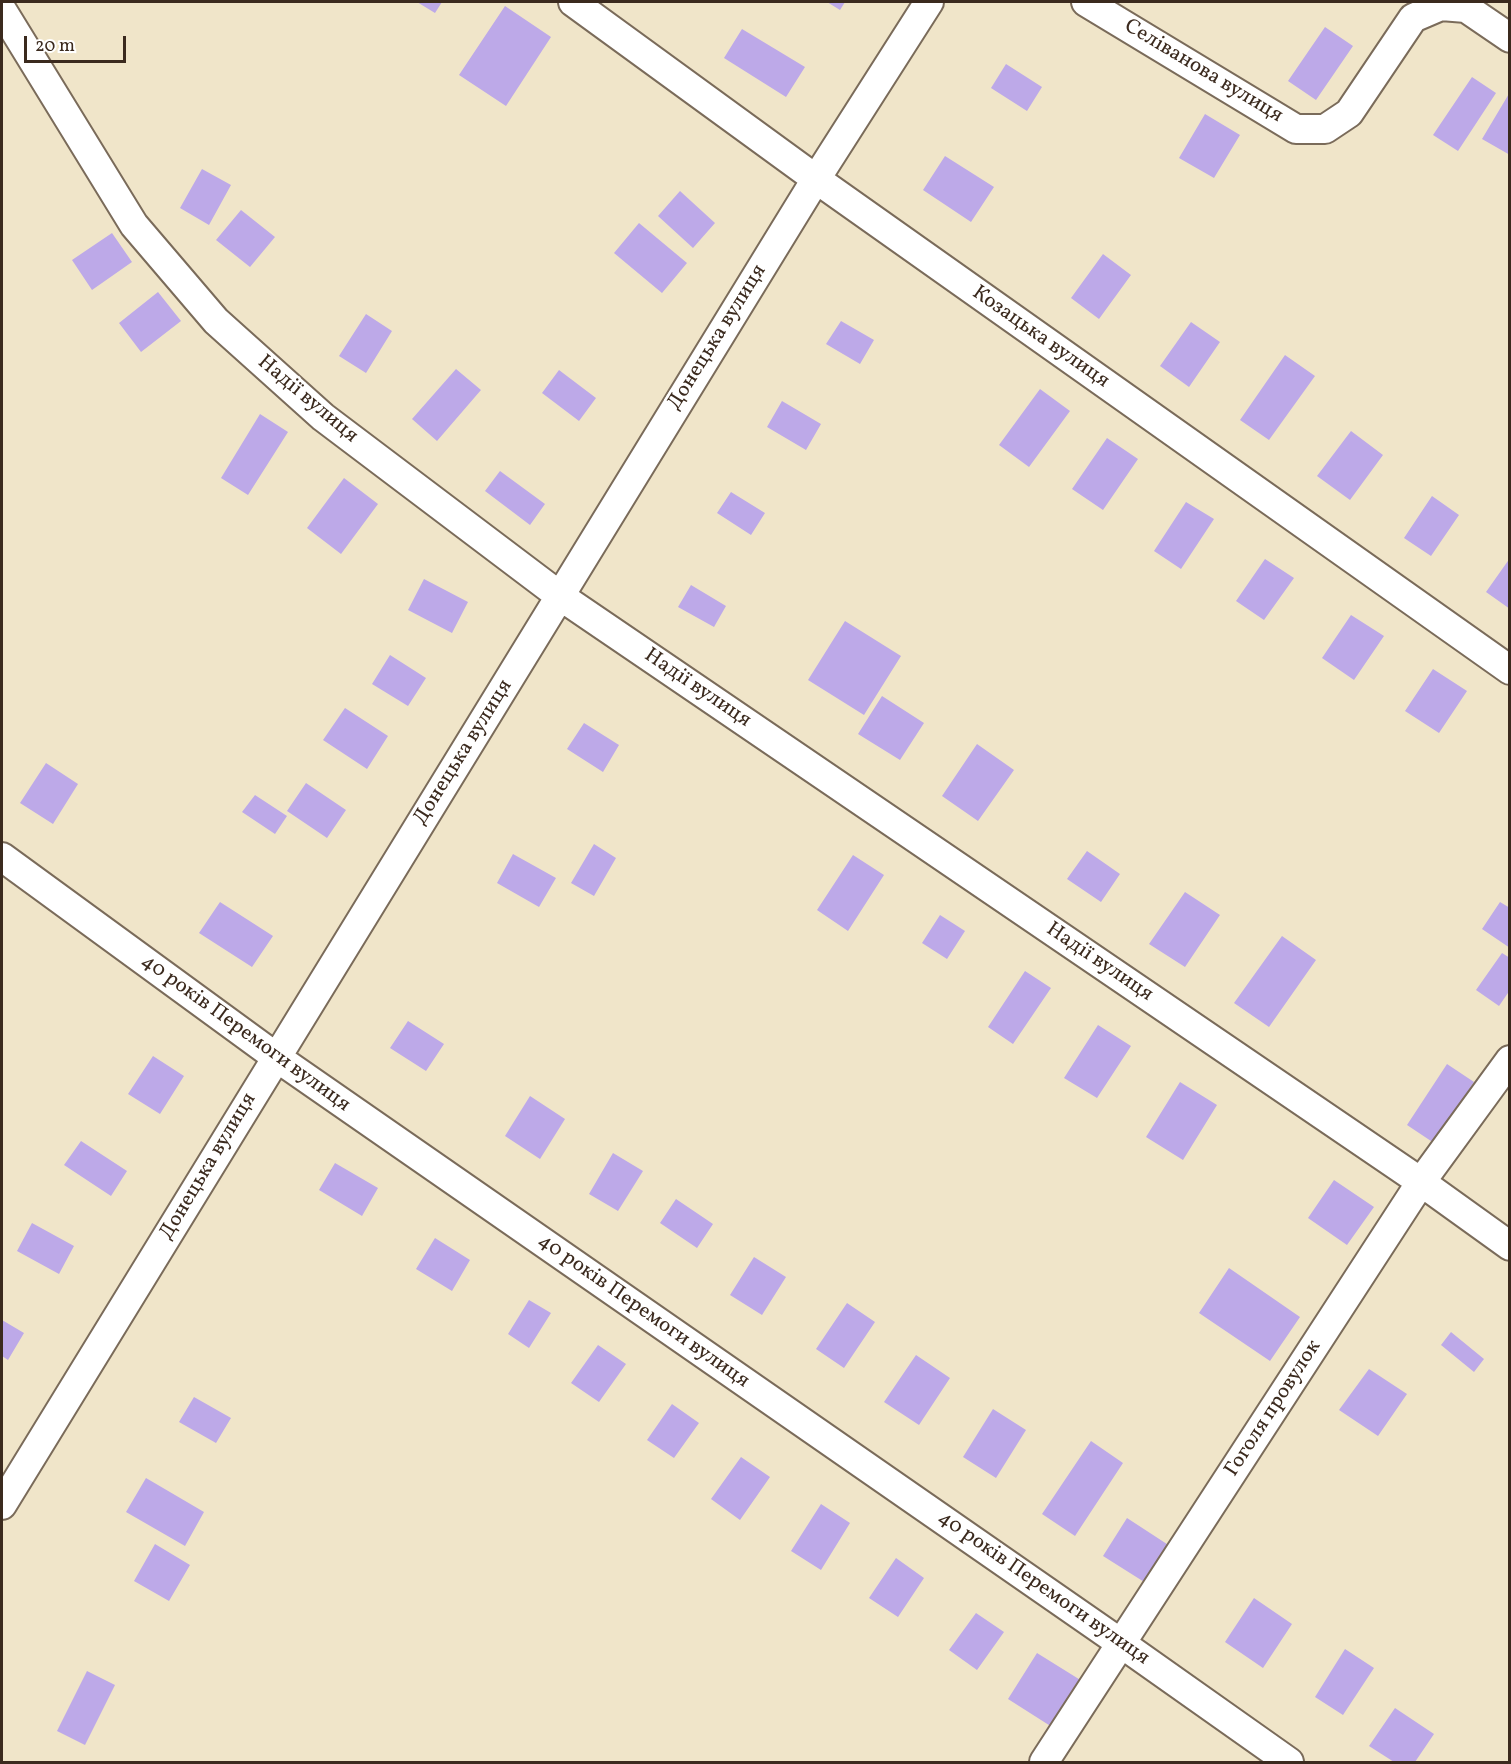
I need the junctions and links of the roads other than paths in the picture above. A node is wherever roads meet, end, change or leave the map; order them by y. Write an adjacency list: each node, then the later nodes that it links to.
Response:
1 (573, 2): 6 (street, Козацька вулиця)
2 (929, 2): 6 (street, Донецька вулиця)
3 (1086, 2): 5 (street, Селіванова вулиця)
4 (2, 10): 7 (street, Надії вулиця)
5 (1509, 38)
6 (816, 179): 7 (street, Донецька вулиця); 8 (street, Козацька вулиця)
7 (560, 596): 10 (street, Донецька вулиця); 12 (street, Надії вулиця)
8 (1509, 670)
9 (2, 857): 10 (street, 40 років Перемоги вулиця)
10 (276, 1058): 14 (street, Донецька вулиця); 15 (street, 40 років Перемоги вулиця)
11 (1509, 1060): 12 (street, Гоголя провулок)
12 (1421, 1182): 13 (street, Надії вулиця); 15 (street, Гоголя провулок)
13 (1509, 1246)
14 (2, 1505)
15 (1122, 1644): 16 (street, Гоголя провулок); 17 (street, 40 років Перемоги вулиця)
16 (1044, 1762)
17 (1289, 1762)

